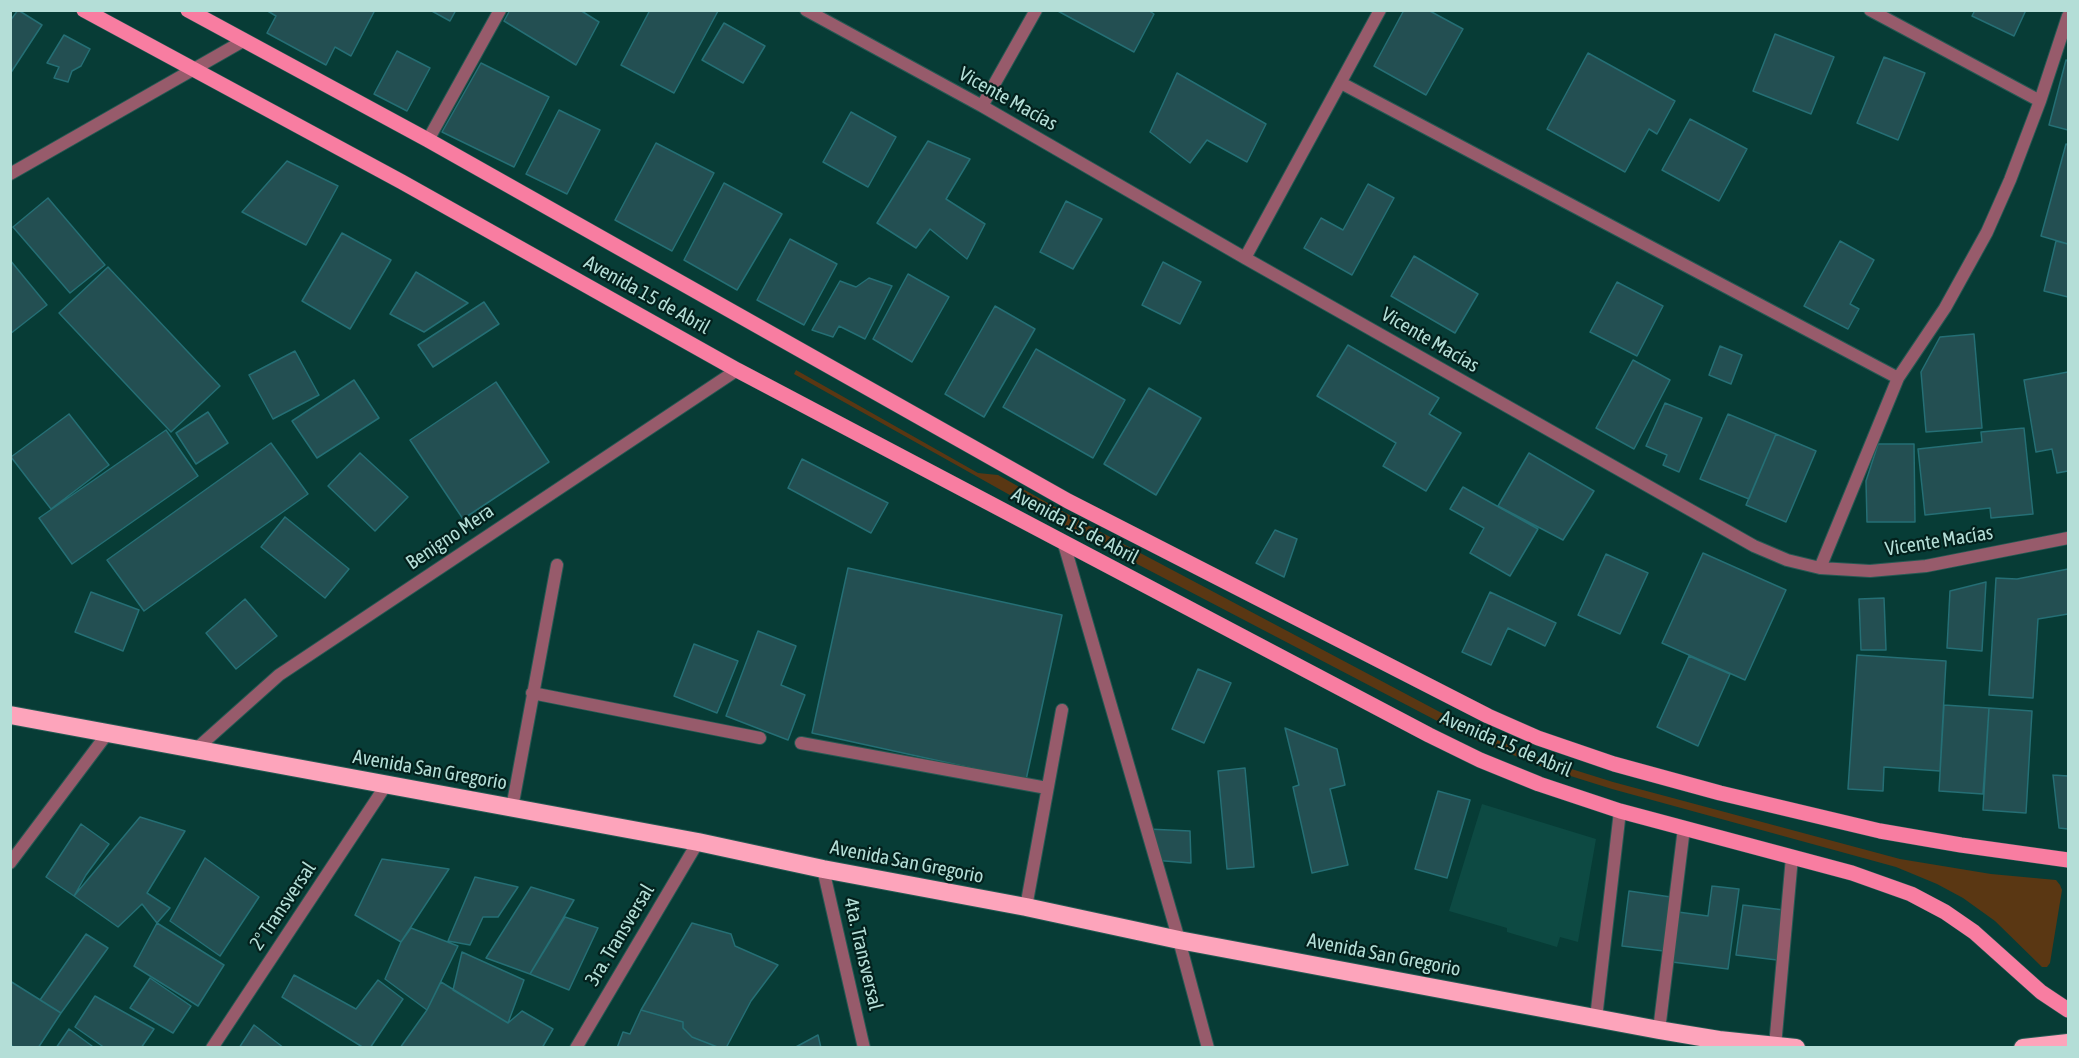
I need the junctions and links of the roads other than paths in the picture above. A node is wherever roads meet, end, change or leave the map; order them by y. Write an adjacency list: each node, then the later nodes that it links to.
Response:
1 (84, 10): 10 (main road, Avenida 15 de Abril)
2 (188, 10): 9 (main road, Avenida 15 de Abril)
3 (500, 10): 14 (street)
4 (807, 10): 13 (street, Vicente Macías)
5 (1036, 10): 13 (street)
6 (1380, 10): 11 (street)
7 (1870, 10): 12 (street)
8 (2068, 16): 12 (street)
9 (243, 41): 10 (street); 14 (main road, Avenida 15 de Abril)
10 (193, 69): 15 (street); 17 (main road, Avenida 15 de Abril)
11 (1341, 83): 16 (street); 18 (street)
12 (2040, 101): 18 (street)
13 (982, 106): 16 (street, Vicente Macías)
14 (428, 141): 37 (main road, Avenida 15 de Abril)
15 (10, 174)
16 (1245, 258): 22 (street, Vicente Macías)
17 (737, 370): 20 (main road, Avenida 15 de Abril); 29 (street, Benigno Mera)
18 (1898, 378): 22 (street)
19 (2068, 538): 22 (street, Vicente Macías)
20 (1064, 544): 33 (main road, Avenida 15 de Abril); 41 (street)
21 (557, 565): 23 (street)
22 (1820, 568)
23 (532, 693): 27 (street); 32 (street)
24 (1062, 710): 31 (street)
25 (10, 715): 26 (highway, Avenida San Gregorio)
26 (107, 734): 29 (highway, Avenida San Gregorio); 38 (street)
27 (760, 738)
28 (801, 743): 31 (street)
29 (195, 750): 30 (highway, Avenida San Gregorio)
30 (386, 785): 32 (highway, Avenida San Gregorio); 49 (street, 2º Transversal)
31 (1047, 788): 40 (street)
32 (512, 808): 35 (highway, Avenida San Gregorio)
33 (1620, 811): 34 (main road, Avenida 15 de Abril); 44 (street)
34 (1684, 828): 36 (main road, Avenida 15 de Abril); 46 (street)
35 (698, 842): 39 (highway, Avenida San Gregorio); 50 (street, 3ra. Transversal)
36 (1792, 857): 42 (main road, Avenida 15 de Abril); 48 (street)
37 (2068, 860)
38 (10, 863)
39 (823, 869): 40 (highway, Avenida San Gregorio); 51 (street, 4ta. Transversal)
40 (1026, 906): 41 (highway, Avenida San Gregorio)
41 (1179, 940): 44 (highway, Avenida San Gregorio); 52 (street)
42 (2041, 992): 43 (main road, Avenida 15 de Abril); 45 (street)
43 (2068, 1010)
44 (1596, 1018): 46 (highway, Avenida San Gregorio)
45 (2068, 1018)
46 (1659, 1030): 48 (highway, Avenida San Gregorio)
47 (2068, 1043): 54 (highway)
48 (1775, 1046): 53 (highway, Avenida San Gregorio)
49 (212, 1047)
50 (576, 1047)
51 (864, 1047)
52 (1208, 1047)
53 (1796, 1047)
54 (2023, 1047)

